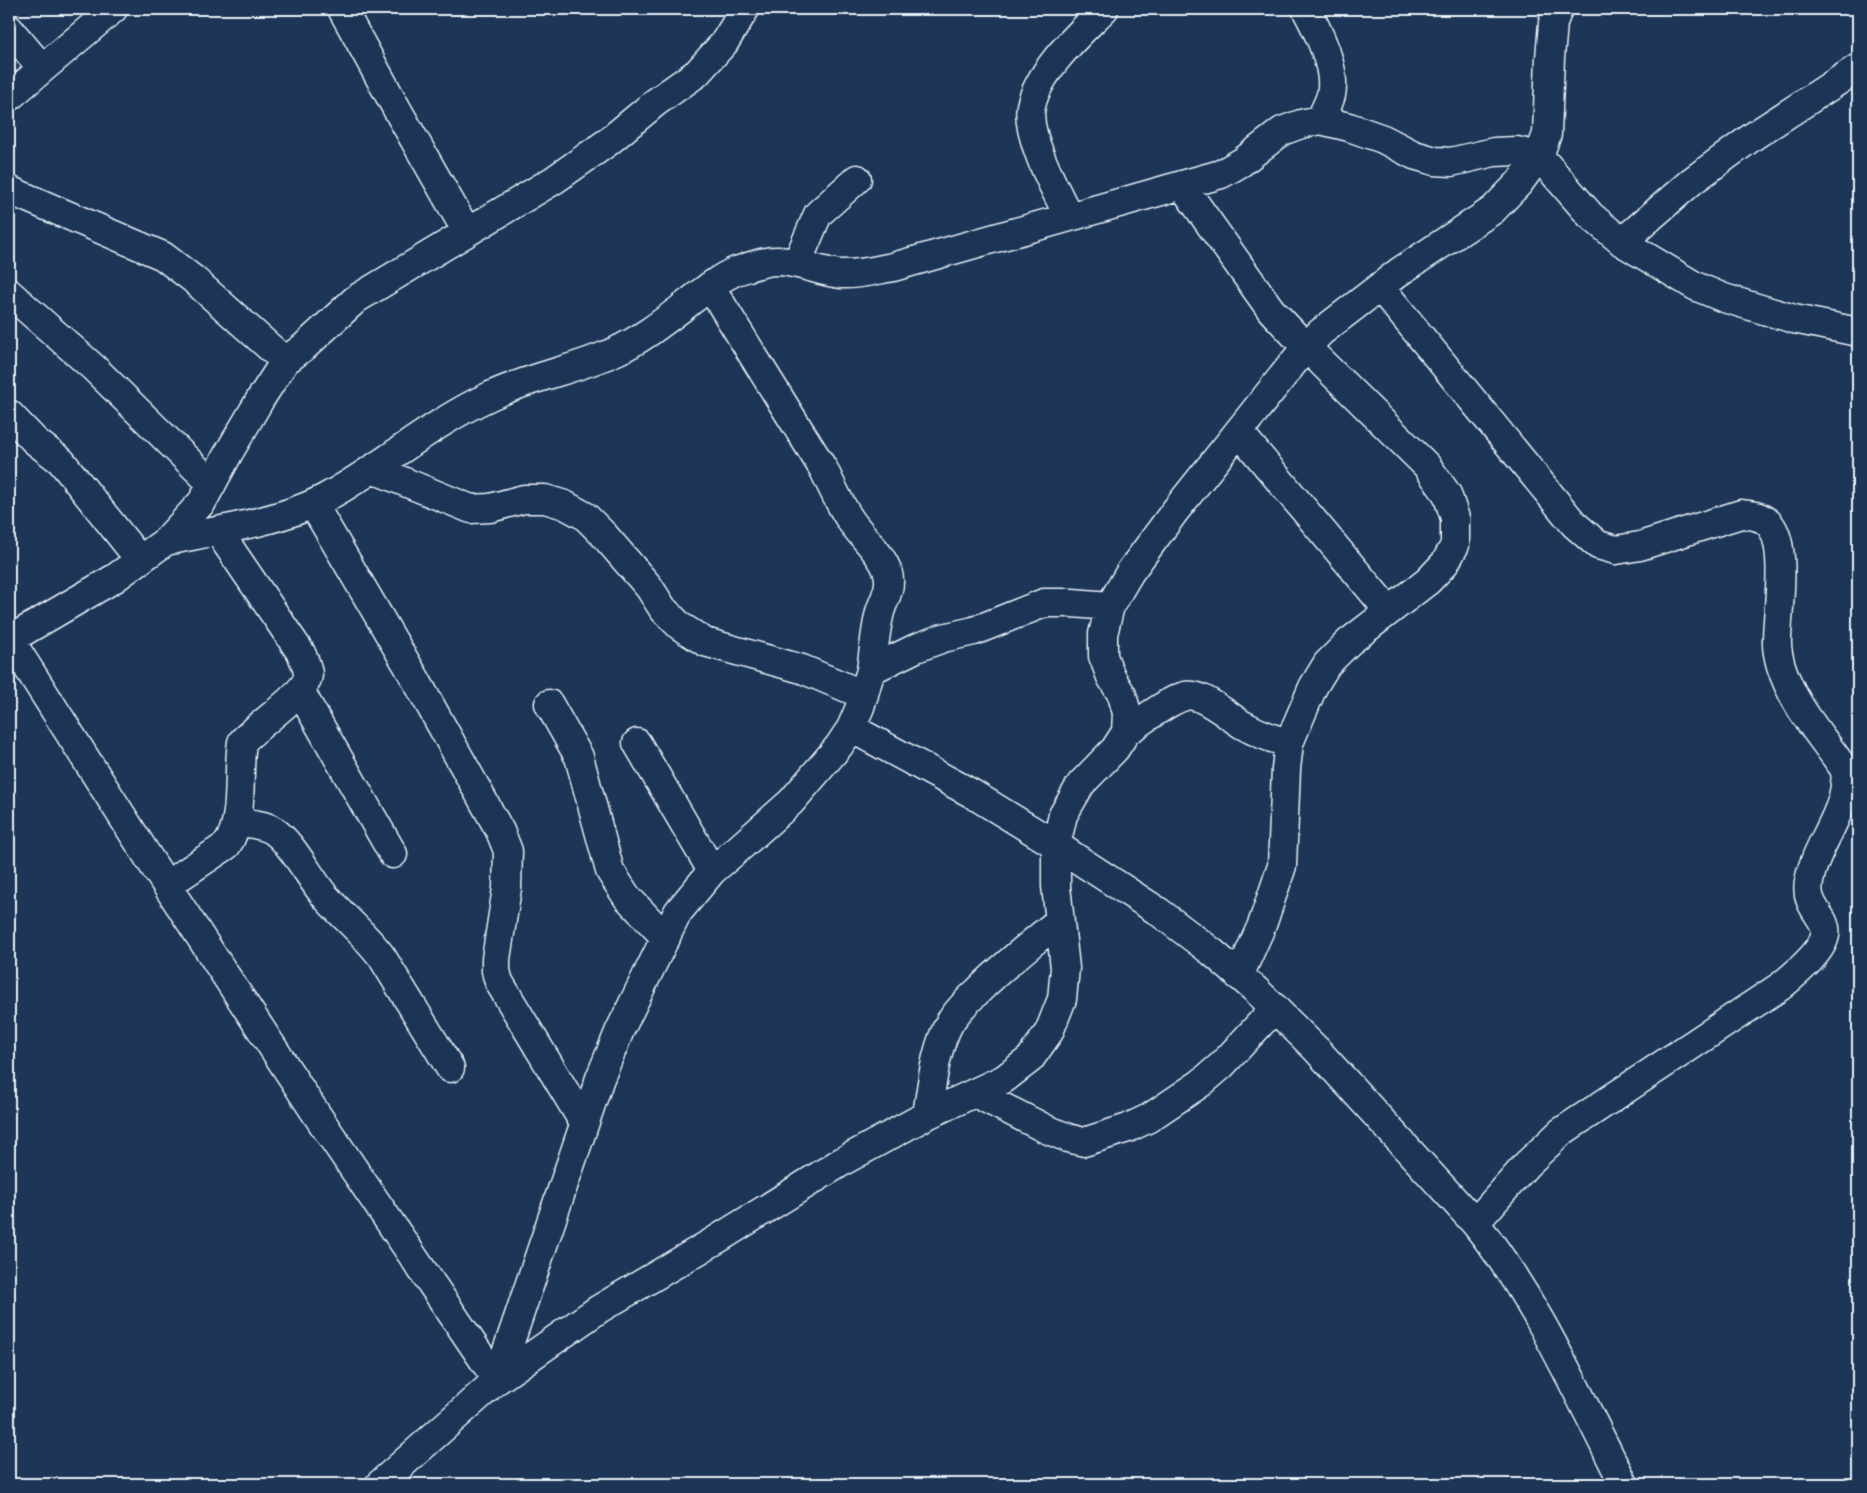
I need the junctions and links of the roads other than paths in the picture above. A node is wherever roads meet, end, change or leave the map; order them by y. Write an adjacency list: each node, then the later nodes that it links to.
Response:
1 (114, 9): 8 (street)
2 (342, 9): 17 (street)
3 (745, 9): 17 (street)
4 (1104, 9): 16 (street)
5 (1306, 9): 11 (street)
6 (1558, 9): 12 (street)
7 (9, 28): 8 (street)
8 (42, 68): 10 (street)
9 (1858, 68): 18 (street)
10 (9, 97)
11 (1320, 120): 12 (street); 14 (street)
12 (1539, 156): 18 (street); 21 (street)
13 (856, 179): 19 (street)
14 (1182, 185): 16 (street); 24 (street)
15 (9, 190): 25 (street)
16 (1069, 217): 19 (street)
17 (467, 232): 25 (street)
18 (1622, 242): 23 (street)
19 (797, 263): 20 (street)
20 (710, 286): 28 (street); 37 (street)
21 (1380, 287): 24 (street); 44 (street)
22 (9, 293): 29 (street)
23 (1858, 332)
24 (1306, 347): 27 (street); 35 (street)
25 (285, 361): 29 (street)
26 (9, 414): 33 (street)
27 (1239, 432): 34 (street); 35 (street)
28 (373, 469): 30 (street); 37 (street)
29 (212, 484): 32 (street)
30 (313, 504): 31 (street); 57 (street)
31 (218, 531): 32 (street); 38 (street)
32 (166, 541): 33 (street)
33 (140, 560): 36 (street)
34 (1110, 606): 37 (street); 41 (street)
35 (1389, 611): 43 (street)
36 (9, 639): 49 (street)
37 (868, 682): 40 (street)
38 (300, 691): 45 (street); 47 (street)
39 (549, 704): 51 (street)
40 (851, 728): 46 (street); 48 (street)
41 (1126, 732): 43 (street); 46 (street)
42 (637, 743): 48 (street)
43 (1289, 743): 52 (street)
44 (1852, 786): 58 (street)
45 (237, 821): 49 (street); 54 (street)
46 (1056, 845): 50 (street); 52 (street)
47 (393, 854)
48 (712, 871): 51 (street)
49 (167, 886): 59 (street)
50 (1059, 921): 55 (street); 56 (street)
51 (666, 938): 57 (street)
52 (1239, 976): 53 (street)
53 (1275, 1008): 55 (street); 58 (street)
54 (450, 1068)
55 (975, 1093): 56 (street)
56 (927, 1114): 59 (street)
57 (584, 1123): 59 (street)
58 (1475, 1222): 61 (street)
59 (497, 1380): 60 (street)
60 (380, 1484)
61 (1624, 1484)

